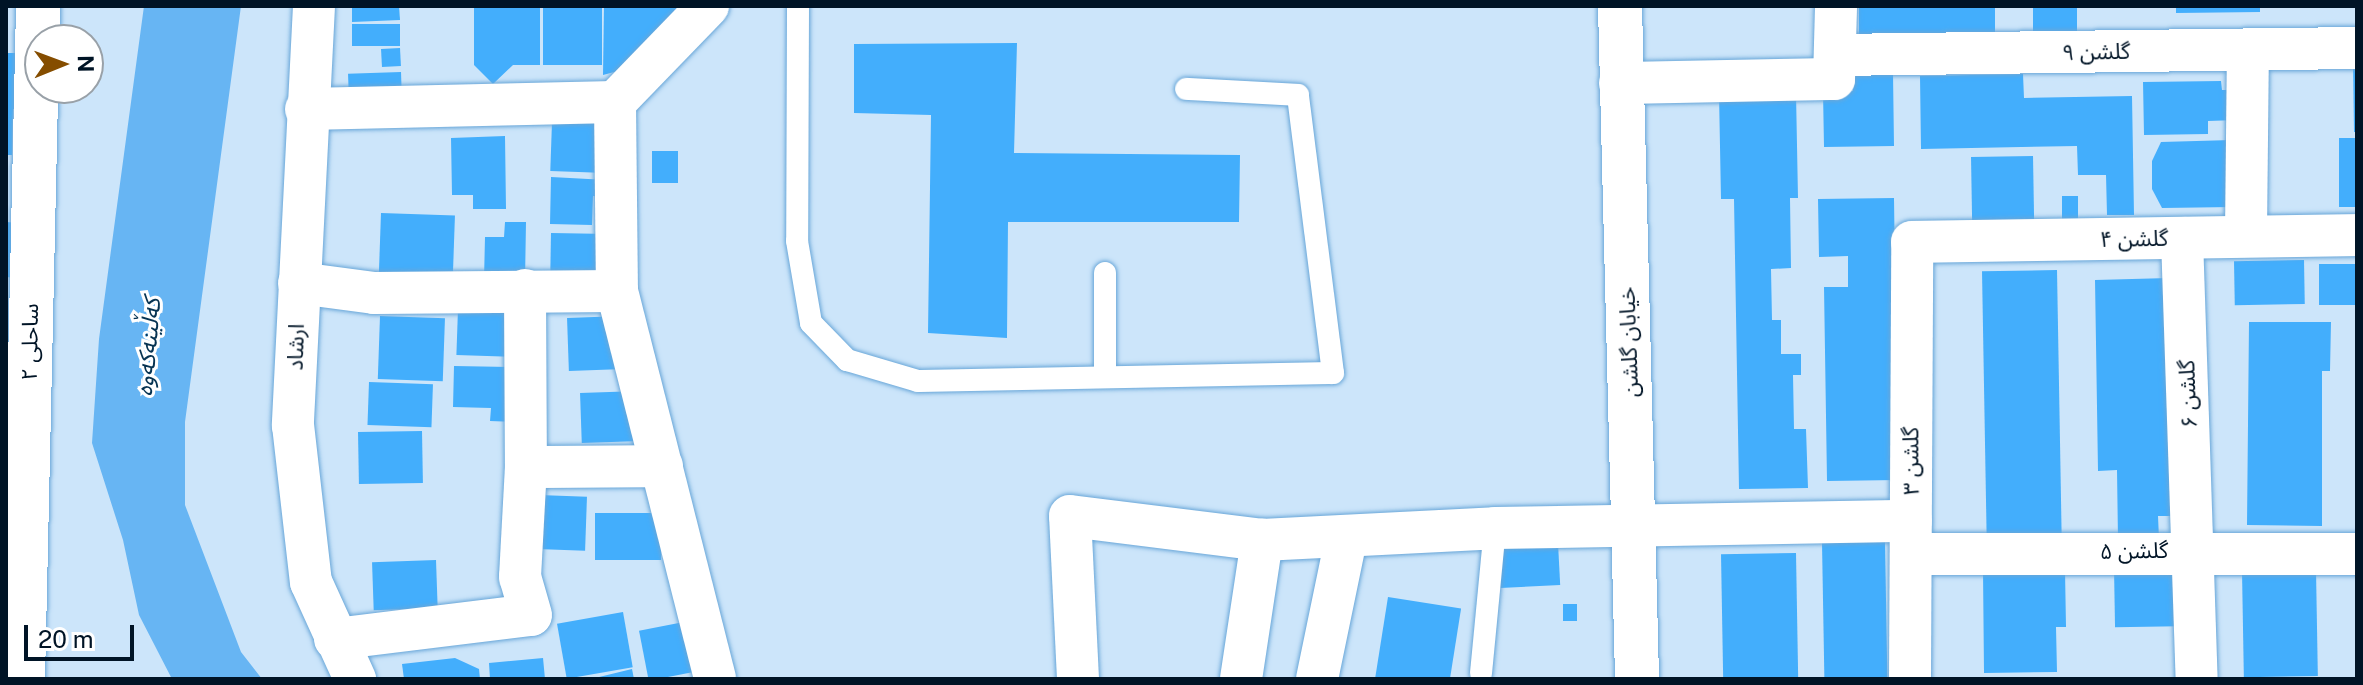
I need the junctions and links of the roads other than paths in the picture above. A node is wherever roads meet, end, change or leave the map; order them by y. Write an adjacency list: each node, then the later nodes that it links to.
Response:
1 (38, 6): 34 (street, ساحلی ۲)
2 (314, 6): 13 (street, ارشاد)
3 (708, 6): 12 (street)
4 (798, 6): 22 (lane)
5 (1620, 6): 10 (street, خیابان گلشن)
6 (1836, 6): 9 (street)
7 (2357, 48): 8 (street, گلشن ۹)
8 (2248, 50): 9 (street, گلشن ۹); 14 (street)
9 (1835, 55): 10 (street)
10 (1620, 83): 25 (street, خیابان گلشن)
11 (1186, 89): 22 (lane)
12 (615, 102): 13 (street); 21 (street)
13 (306, 109): 19 (street, ارشاد)
14 (2246, 234): 15 (street, گلشن ۴); 16 (street, گلشن ۴)
15 (2357, 235)
16 (2182, 238): 17 (street, گلشن ۴); 30 (street, گلشن ۶)
17 (1912, 242): 27 (street, گلشن ۳)
18 (1105, 273): 22 (lane)
19 (299, 283): 20 (street); 32 (street, ارشاد)
20 (525, 290): 21 (street); 24 (street)
21 (617, 291): 23 (street)
22 (1105, 377)
23 (662, 466): 24 (street); 36 (street)
24 (526, 467): 32 (street)
25 (1635, 524): 26 (street, گلشن ۵); 27 (street, گلشن ۵); 40 (street, خیابان گلشن)
26 (1495, 528): 28 (street, گلشن ۵); 33 (lane)
27 (1911, 537): 30 (street, گلشن ۵); 41 (street, گلشن ۳)
28 (1346, 539): 29 (street, گلشن ۵); 39 (street)
29 (1262, 540): 37 (street, گلشن ۵); 38 (street)
30 (2194, 550): 31 (street, گلشن ۵); 42 (street, گلشن ۶)
31 (2357, 554)
32 (335, 639): 35 (street, ارشاد)
33 (1481, 673)
34 (23, 679)
35 (355, 679)
36 (715, 679)
37 (1078, 679)
38 (1241, 679)
39 (1317, 679)
40 (1637, 679)
41 (1910, 679)
42 (2197, 679)

